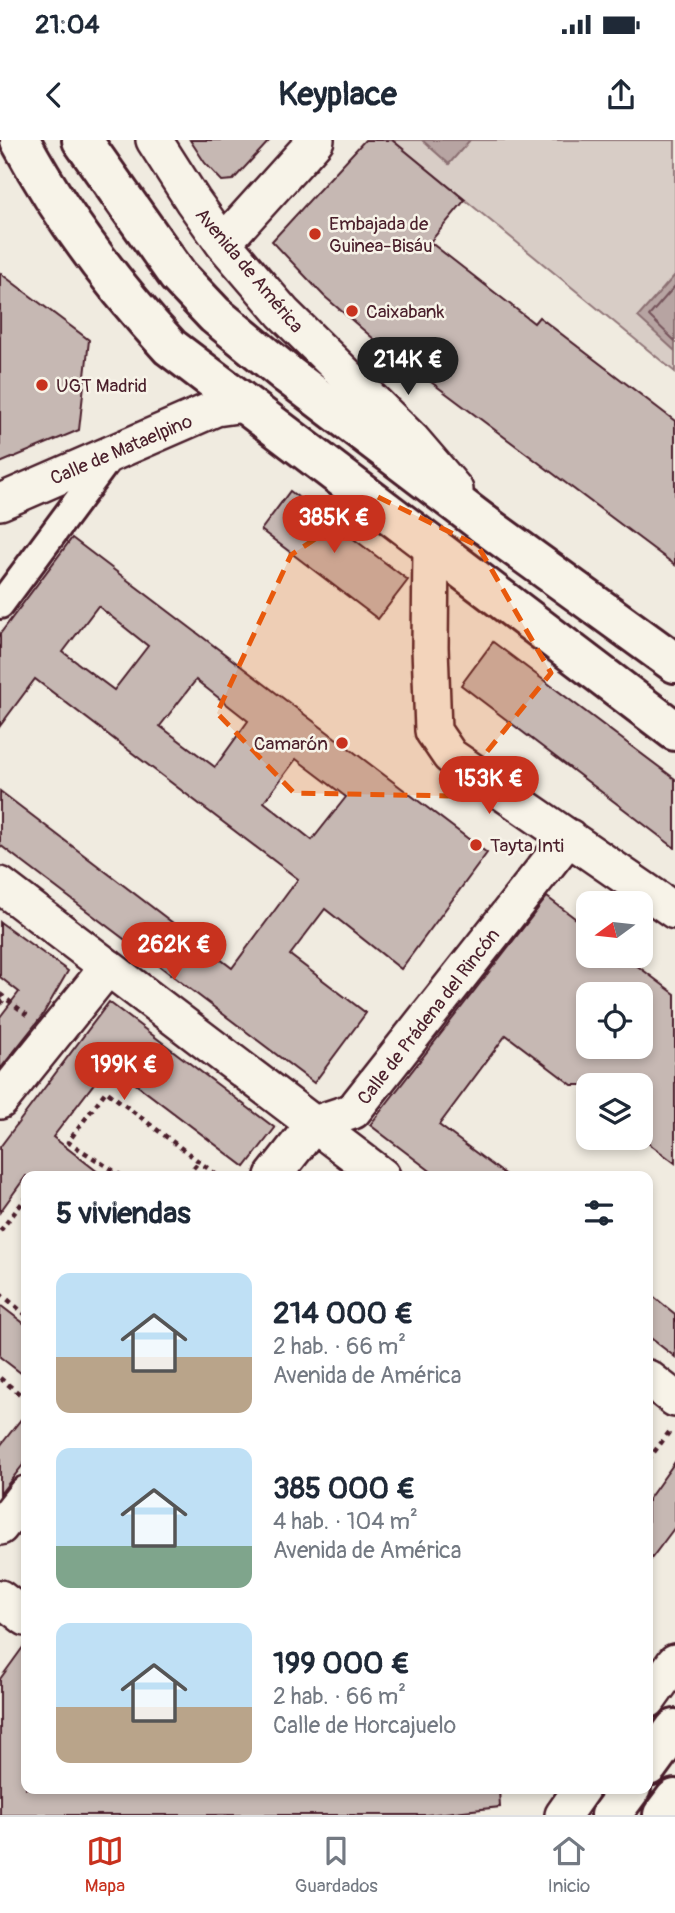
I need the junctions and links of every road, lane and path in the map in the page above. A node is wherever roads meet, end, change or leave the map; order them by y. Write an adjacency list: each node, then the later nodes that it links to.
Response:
1 (20, 140): 6 (main road)
2 (82, 140): 9 (main road)
3 (154, 140): 5 (street, Avenida de América)
4 (317, 140): 5 (street)
5 (223, 243): 9 (street, Avenida de América)
6 (244, 404): 7 (street, Calle de Mataelpino); 10 (main road)
7 (113, 453): 8 (street, Calle de Mataelpino); 11 (street)
8 (0, 502)
9 (485, 525): 12 (main road, Avenida de América)
10 (431, 546): 13 (main road); 14 (street)
11 (0, 604)
12 (675, 663)
13 (675, 731)
14 (569, 837): 16 (street); 21 (street, Calle de Prádena del Rincón)
15 (0, 885): 17 (street)
16 (675, 911)
17 (108, 967): 20 (street); 21 (street)
18 (0, 994): 19 (path)
19 (0, 1004)
20 (0, 1101)
21 (314, 1124): 26 (street); 27 (street)
22 (199, 1161): 23 (path); 24 (path); 25 (path)
23 (114, 1171)
24 (191, 1171)
25 (212, 1171)
26 (277, 1171)
27 (375, 1171)
28 (21, 1204): 29 (path)
29 (0, 1231)
30 (0, 1293): 31 (path)
31 (21, 1311)
32 (0, 1378): 34 (path)
33 (653, 1382): 35 (street)
34 (21, 1395)
35 (675, 1399)
36 (675, 1425): 37 (path)
37 (653, 1454)
38 (21, 1500): 39 (street)
39 (0, 1527)
40 (0, 1598): 41 (street)
41 (21, 1614)
42 (675, 1662): 43 (street)
43 (653, 1693)
44 (675, 1730): 45 (main road)
45 (653, 1759)
46 (578, 1794): 49 (street)
47 (627, 1794): 50 (main road)
48 (675, 1798): 51 (main road)
49 (563, 1815)
50 (611, 1815)
51 (663, 1815)

